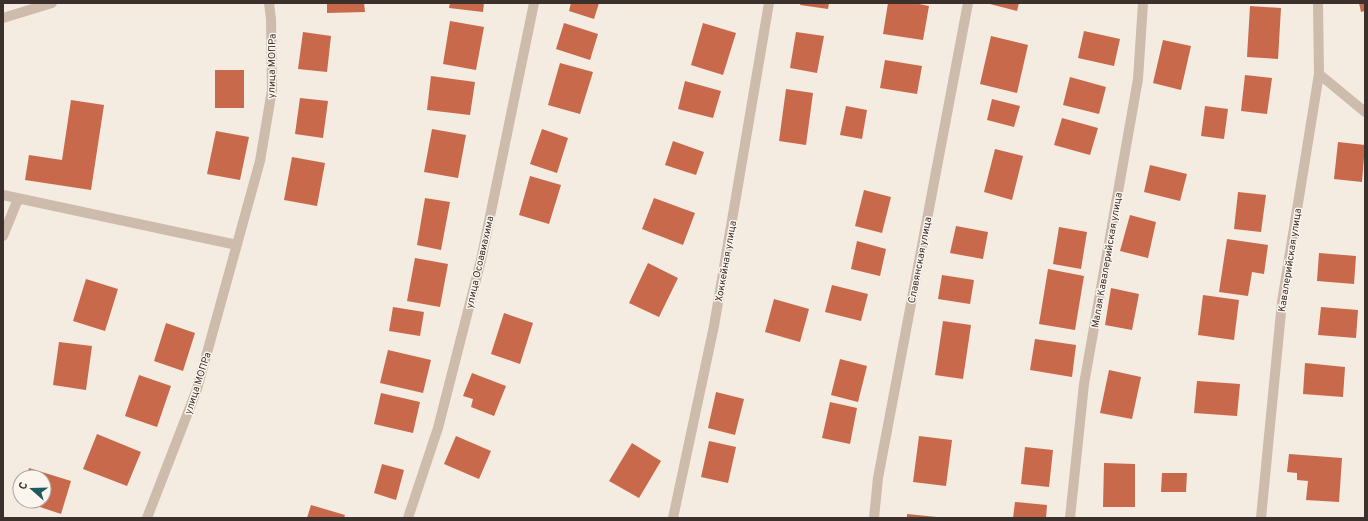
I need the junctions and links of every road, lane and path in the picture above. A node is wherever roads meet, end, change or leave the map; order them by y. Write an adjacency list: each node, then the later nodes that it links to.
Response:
1 (52, 3): 8 (street)
2 (268, 3): 14 (street, улица МОПРа)
3 (534, 3): 16 (street, улица Осоавиахима)
4 (770, 3): 17 (street, Хоккейная улица)
5 (968, 3): 18 (street, Славянская улица)
6 (1143, 3): 19 (street, Малая Кавалерийская улица)
7 (1318, 3): 9 (street, Кавалерийская улица)
8 (3, 18)
9 (1319, 74): 10 (street); 20 (street, Кавалерийская улица)
10 (1365, 112)
11 (3, 195): 12 (street)
12 (18, 199): 13 (street); 14 (street)
13 (3, 236)
14 (237, 245): 15 (street, улица МОПРа)
15 (147, 518)
16 (408, 518)
17 (673, 518)
18 (874, 518)
19 (1070, 518)
20 (1261, 518)

